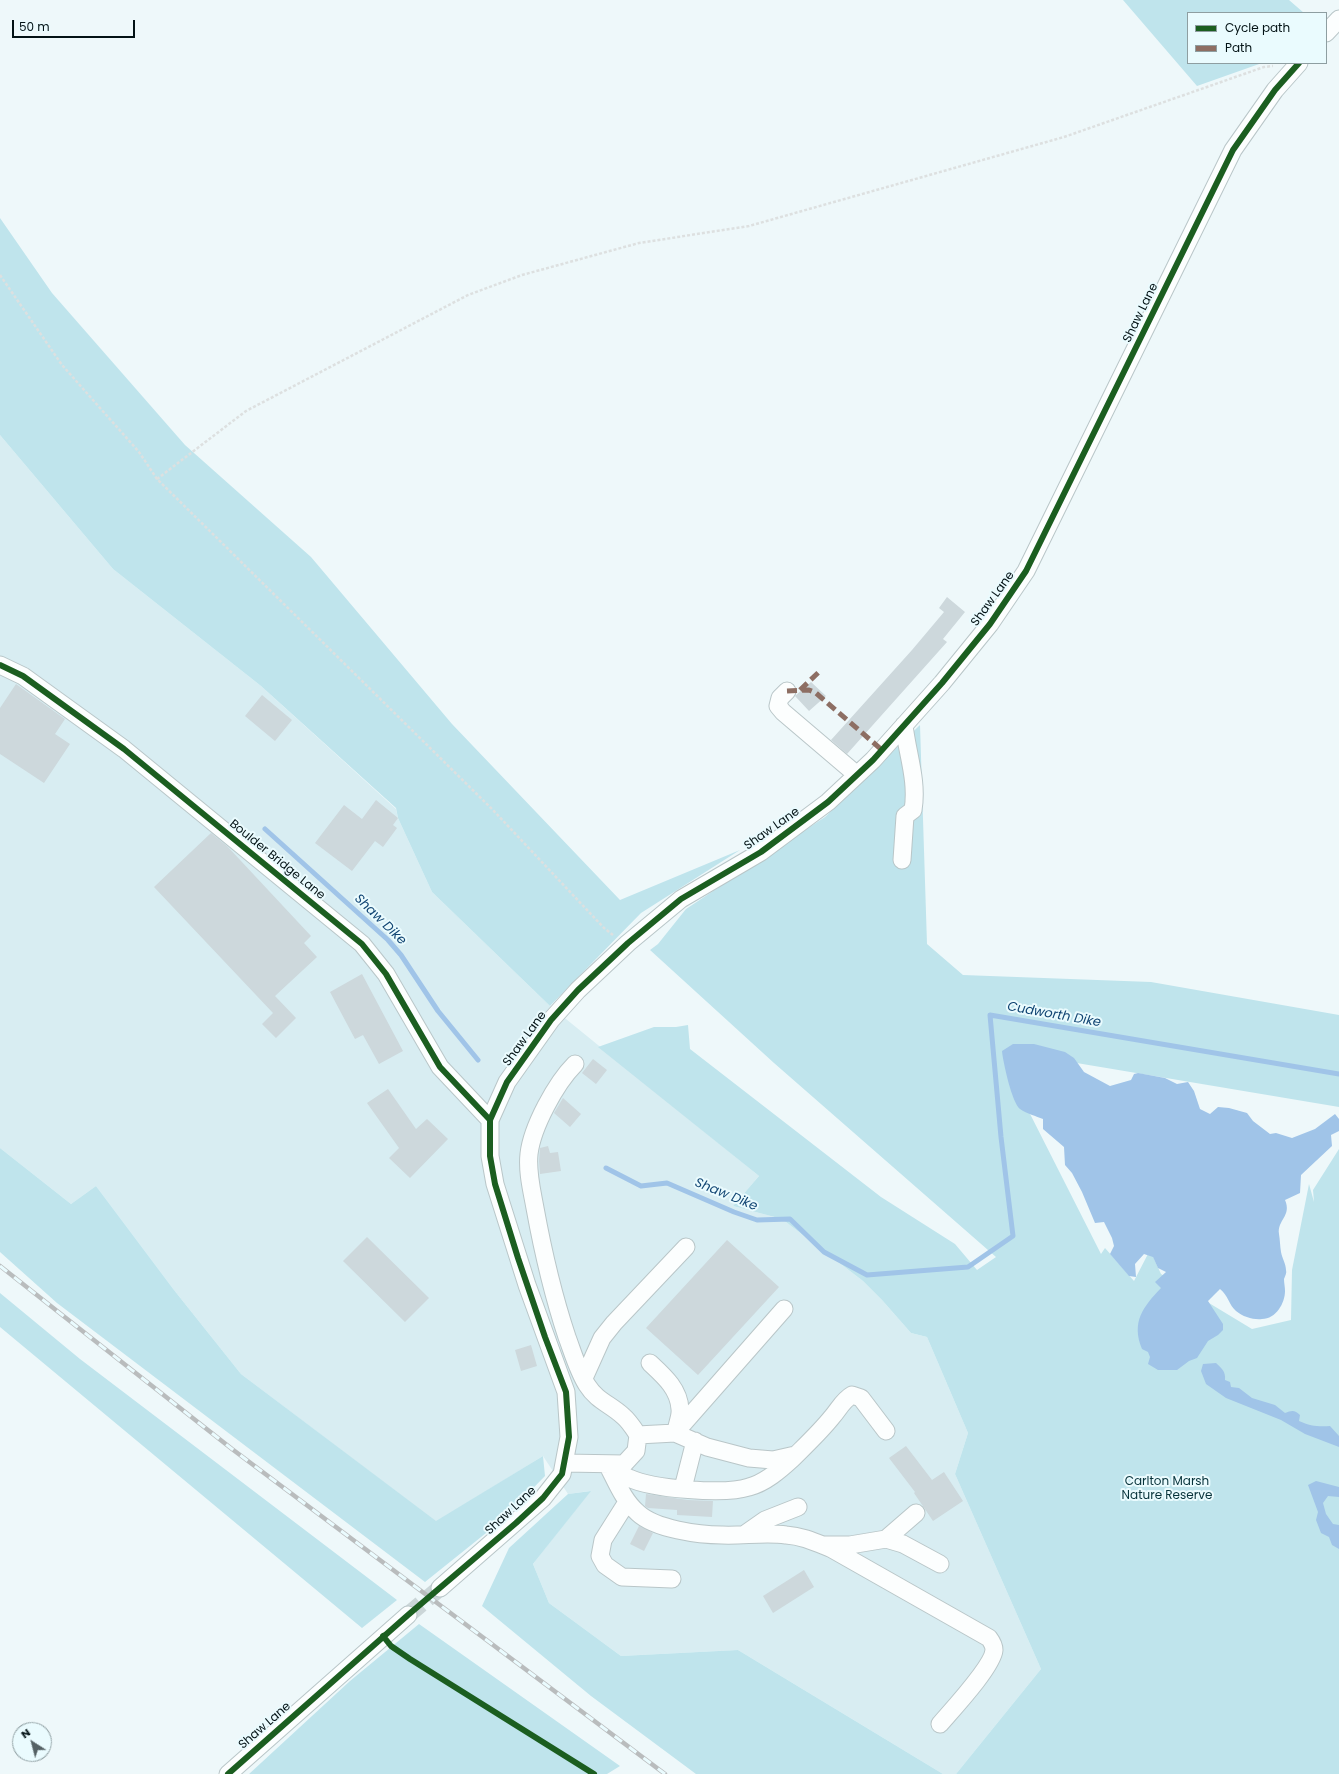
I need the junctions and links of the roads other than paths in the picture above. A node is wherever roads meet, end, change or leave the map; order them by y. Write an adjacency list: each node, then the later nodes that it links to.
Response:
1 (1299, 64): 4 (street, Shaw Lane)
2 (0, 665): 8 (street, Boulder Bridge Lane)
3 (787, 691): 5 (street)
4 (904, 725): 5 (street, Shaw Lane); 6 (street)
5 (857, 775): 8 (street, Shaw Lane)
6 (902, 860)
7 (575, 1064): 12 (street)
8 (490, 1120): 18 (street, Shaw Lane)
9 (686, 1247): 12 (street)
10 (784, 1309): 14 (street)
11 (650, 1363): 14 (street)
12 (584, 1378): 15 (street)
13 (886, 1432): 17 (street)
14 (676, 1433): 15 (street); 16 (street)
15 (638, 1435): 19 (street)
16 (695, 1441): 17 (street); 20 (street)
17 (796, 1455): 20 (street)
18 (564, 1462): 19 (street); 29 (street, Shaw Lane)
19 (607, 1464): 20 (street); 21 (street)
20 (683, 1488)
21 (627, 1502): 24 (street); 28 (street)
22 (798, 1507): 24 (street)
23 (916, 1513): 25 (street)
24 (746, 1534): 26 (street)
25 (886, 1539): 26 (street); 27 (street)
26 (823, 1545): 31 (street)
27 (940, 1564)
28 (672, 1579)
29 (440, 1588)
30 (408, 1615): 32 (street, Shaw Lane)
31 (940, 1724)
32 (228, 1774)

